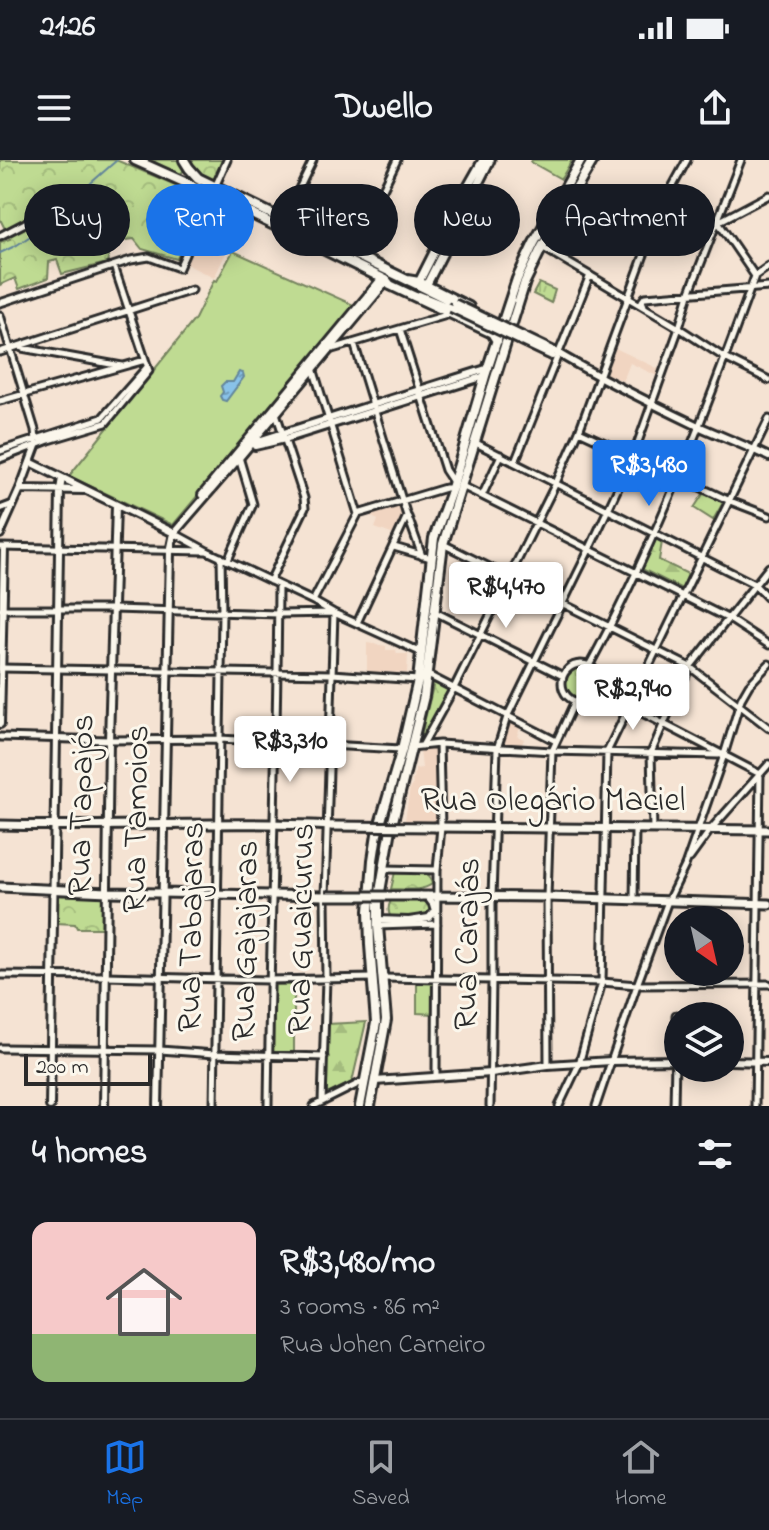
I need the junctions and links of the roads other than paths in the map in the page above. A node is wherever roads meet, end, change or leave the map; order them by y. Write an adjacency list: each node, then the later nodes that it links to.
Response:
1 (135, 160): 12 (main road)
2 (227, 160): 16 (street)
3 (313, 160): 17 (street)
4 (397, 160): 18 (street)
5 (483, 160): 19 (main road)
6 (490, 160): 20 (main road)
7 (581, 160): 49 (main road)
8 (593, 160): 21 (main road)
9 (687, 160): 43 (street)
10 (741, 160): 24 (street, Rua Carajás)
11 (185, 161): 13 (main road); 15 (main road)
12 (146, 163): 13 (main road)
13 (173, 176): 14 (main road)
14 (196, 184)
15 (206, 184)
16 (216, 184)
17 (301, 184)
18 (385, 184)
19 (472, 184)
20 (476, 184)
21 (579, 184)
22 (769, 195): 24 (street)
23 (254, 211): 36 (main road)
24 (718, 222): 35 (street); 42 (street, Rua Carajás)
25 (24, 224): 26 (street)
26 (0, 236)
27 (185, 256): 32 (street)
28 (358, 256): 37 (main road)
29 (436, 256): 38 (main road)
30 (538, 256): 78 (main road)
31 (557, 256): 34 (street)
32 (114, 266): 44 (street); 47 (street)
33 (769, 266): 35 (street)
34 (590, 275): 43 (street); 59 (street)
35 (755, 276): 40 (street)
36 (384, 279): 46 (main road); 56 (street)
37 (407, 280): 38 (main road); 46 (street)
38 (422, 284): 48 (main road)
39 (769, 287): 40 (street)
40 (750, 289): 42 (street); 60 (street)
41 (192, 290): 47 (street)
42 (689, 294): 45 (street); 52 (street, Rua Carajás)
43 (629, 298): 45 (street); 65 (street)
44 (0, 303)
45 (645, 307): 52 (street)
46 (453, 308): 51 (main road); 53 (street); 59 (street, bridge)
47 (129, 311): 57 (street); 62 (street)
48 (482, 313): 49 (main road); 51 (main road)
49 (506, 313): 54 (main road)
50 (0, 315): 57 (street)
51 (476, 325): 54 (main road)
52 (679, 328): 60 (street); 70 (street, Rua Carajás)
53 (400, 329): 55 (street); 68 (street)
54 (497, 342): 64 (main road)
55 (354, 343): 56 (street); 71 (street)
56 (328, 347): 63 (street); 72 (street)
57 (14, 348): 58 (street); 61 (street); 67 (street)
58 (0, 352)
59 (555, 354): 65 (street); 90 (street)
60 (725, 358): 66 (street); 75 (street)
61 (124, 366): 62 (street); 67 (street)
62 (147, 366): 79 (street)
63 (313, 368): 72 (street); 74 (street)
64 (487, 372): 68 (street); 94 (main road)
65 (598, 377): 70 (street); 76 (street)
66 (769, 380)
67 (24, 393): 69 (street); 79 (street)
68 (420, 393): 71 (street); 94 (street)
69 (0, 401)
70 (653, 403): 75 (street); 86 (street, Rua Carajás)
71 (374, 408): 74 (street); 99 (street)
72 (275, 410): 77 (street); 81 (street)
73 (769, 419): 82 (street)
74 (328, 422): 77 (street); 105 (street)
75 (698, 426): 82 (street); 91 (street)
76 (579, 431): 86 (street); 93 (street)
77 (284, 436): 81 (street); 127 (street)
78 (474, 442): 85 (street); 94 (main road)
79 (36, 443): 80 (street); 84 (street); 89 (street)
80 (18, 445): 83 (street); 84 (street)
81 (243, 449): 109 (street); 123 (street)
82 (754, 449): 87 (street); 100 (street)
83 (0, 451)
84 (20, 453): 88 (street)
85 (501, 455): 90 (street); 98 (street)
86 (633, 456): 91 (street); 104 (street, Rua Carajás)
87 (769, 457)
88 (0, 459)
89 (30, 462): 92 (street); 95 (street)
90 (515, 462): 93 (street)
91 (679, 477): 100 (street); 111 (street)
92 (62, 478): 96 (street); 97 (street)
93 (556, 483): 104 (street); 108 (street)
94 (456, 485): 98 (street); 99 (street); 112 (main road); 121 (main road)
95 (20, 489): 96 (street); 101 (street)
96 (60, 490): 97 (street); 115 (street)
97 (88, 491): 102 (street)
98 (482, 496): 108 (street)
99 (402, 499): 105 (street); 106 (street)
100 (730, 501): 107 (street); 122 (street)
101 (13, 504): 103 (street); 110 (street)
102 (116, 505): 109 (street); 116 (street, Rua Tapajós)
103 (0, 509)
104 (608, 511): 111 (street); 117 (street, Rua Carajás)
105 (358, 514): 132 (street)
106 (407, 516): 113 (street); 121 (street)
107 (769, 516)
108 (536, 524): 117 (street); 126 (street)
109 (172, 532): 118 (street); 119 (street, Rua Tamoios)
110 (0, 534)
111 (653, 534): 122 (street); 125 (street)
112 (443, 544): 126 (street); 138 (main road)
113 (393, 547): 121 (street); 143 (street)
114 (2, 548): 115 (street); 134 (street)
115 (59, 549): 116 (street); 135 (street)
116 (114, 550): 119 (street); 136 (street, Rua Tapajós)
117 (589, 550): 125 (street); 133 (street, Rua Carajás)
118 (207, 551): 119 (street); 120 (street)
119 (170, 552): 137 (street, Rua Tamoios)
120 (221, 557): 123 (street); 139 (street, Rua Tabajaras)
121 (426, 557): 148 (main road)
122 (701, 557): 128 (street); 130 (street)
123 (228, 560): 127 (street)
124 (769, 567): 128 (street)
125 (636, 574): 130 (street); 144 (street)
126 (509, 578): 133 (street); 145 (street)
127 (270, 581): 129 (street)
128 (754, 584): 131 (street); 142 (street)
129 (278, 585): 132 (street); 141 (street, Rua Gajajaras)
130 (683, 596): 142 (street); 147 (street)
131 (769, 599)
132 (313, 601): 140 (street)
133 (562, 603): 144 (street); 149 (street, Rua Carajás)
134 (1, 609): 135 (street); 154 (street)
135 (59, 609): 136 (street); 152 (street)
136 (113, 609): 137 (street); 155 (street, Rua Tapajós)
137 (168, 611): 139 (street); 156 (street, Rua Tamoios)
138 (435, 611): 145 (street); 160 (main road)
139 (222, 612): 141 (street); 157 (street, Rua Tabajaras)
140 (334, 613): 141 (street); 143 (street); 159 (street, Rua Guaicurus)
141 (278, 614): 158 (street, Rua Gajajaras)
142 (729, 619): 146 (street); 153 (street)
143 (357, 623): 148 (street)
144 (610, 628): 147 (street); 151 (street)
145 (481, 634): 149 (street); 163 (street)
146 (769, 645)
147 (655, 651): 153 (street); 167 (street)
148 (420, 652): 162 (main road)
149 (534, 660): 161 (street); 168 (street, Rua Carajás)
150 (769, 664): 166 (street)
151 (589, 666): 161 (street); 164 (street)
152 (56, 667): 154 (street); 155 (street); 173 (street)
153 (690, 667): 166 (street); 170 (street)
154 (1, 668): 169 (street)
155 (112, 669): 156 (street); 176 (street, Rua Tapajós)
156 (168, 670): 157 (street); 174 (street, Rua Tamoios)
157 (222, 672): 158 (street); 175 (street, Rua Tabajaras)
158 (277, 674): 159 (street); 178 (street, Rua Gajajaras)
159 (332, 674): 162 (street); 179 (street, Rua Guaicurus)
160 (428, 675): 163 (street); 182 (main road)
161 (563, 676): 165 (street)
162 (418, 680): 182 (main road)
163 (454, 688): 168 (street); 181 (street)
164 (598, 690): 165 (street); 167 (street)
165 (575, 701): 177 (street)
166 (739, 705): 171 (street); 187 (street)
167 (628, 707): 170 (street); 185 (street)
168 (507, 717): 177 (street); 183 (street, Rua Carajás)
169 (0, 724)
170 (663, 725): 186 (street); 187 (street)
171 (769, 728)
172 (0, 737): 173 (street)
173 (55, 738): 176 (street); 196 (street)
174 (166, 739): 175 (street); 176 (street); 194 (street, Rua Tamoios)
175 (220, 739): 178 (street); 190 (street, Rua Tabajaras)
176 (109, 740): 193 (street, Rua Tapajós)
177 (556, 741): 184 (street)
178 (277, 742): 179 (street); 191 (street, Rua Gajajaras)
179 (330, 744): 182 (street); 195 (street, Rua Guaicurus)
180 (439, 744): 181 (street); 183 (street); 197 (street)
181 (422, 746): 182 (street)
182 (406, 748): 208 (main road); 232 (main road)
183 (497, 749): 184 (street); 198 (street, Rua Carajás)
184 (552, 751): 185 (street); 199 (street)
185 (607, 752): 186 (street); 202 (street)
186 (651, 753): 187 (street); 204 (street)
187 (724, 755): 189 (street); 200 (street)
188 (769, 764): 189 (street)
189 (760, 774): 201 (street); 205 (street)
190 (219, 824): 191 (main road, Rua Olegário Maciel); 194 (main road, Rua Olegário Maciel); 214 (street, Rua Tabajaras)
191 (274, 824): 195 (main road, Rua Olegário Maciel); 215 (street, Rua Gajajaras)
192 (0, 825): 196 (main road, Rua Olegário Maciel)
193 (108, 825): 194 (main road, Rua Olegário Maciel); 196 (main road, Rua Olegário Maciel); 212 (street, Rua Tapajós)
194 (164, 825): 213 (street, Rua Tamoios)
195 (331, 826): 197 (main road, Rua Olegário Maciel, bridge); 216 (street, Rua Guaicurus)
196 (54, 827): 211 (street)
197 (438, 827): 198 (main road, Rua Olegário Maciel); 209 (street)
198 (494, 827): 199 (main road, Rua Olegário Maciel); 219 (street, Rua Carajás)
199 (549, 828): 202 (main road, Rua Olegário Maciel); 220 (street)
200 (698, 829): 201 (main road, Rua Olegário Maciel); 204 (main road, Rua Olegário Maciel); 207 (street)
201 (711, 829): 205 (main road, Rua Olegário Maciel); 207 (street)
202 (606, 830): 203 (main road, Rua Olegário Maciel); 221 (street)
203 (635, 830): 204 (main road, Rua Olegário Maciel); 222 (street)
204 (653, 830)
205 (759, 830): 206 (main road, Rua Olegário Maciel); 224 (street)
206 (769, 830)
207 (685, 866): 223 (street)
208 (384, 869): 209 (street); 226 (main road)
209 (437, 870): 218 (street)
210 (0, 887): 211 (main road)
211 (53, 888): 212 (main road); 229 (street)
212 (108, 892): 213 (main road); 230 (street, Rua Tapajós)
213 (163, 892): 214 (main road); 231 (street, Rua Tamoios)
214 (218, 894): 215 (main road); 233 (street, Rua Tabajaras)
215 (272, 895): 216 (main road); 235 (street, Rua Gajajaras)
216 (325, 896): 217 (main road, bridge); 234 (street, Rua Guaicurus)
217 (424, 896): 218 (main road); 226 (street)
218 (437, 896): 219 (main road); 227 (street)
219 (492, 897): 220 (main road); 236 (street, Rua Carajás)
220 (547, 897): 221 (main road); 238 (street)
221 (604, 899): 222 (main road); 239 (street)
222 (634, 900): 223 (main road)
223 (668, 901): 224 (main road); 242 (street)
224 (758, 903): 225 (main road); 240 (street)
225 (769, 904)
226 (378, 923): 227 (street); 232 (main road)
227 (437, 924): 237 (street)
228 (0, 975): 229 (street)
229 (51, 976): 230 (street); 244 (street)
230 (105, 976): 231 (street); 245 (street, Rua Tapajós)
231 (161, 977): 233 (street); 246 (street, Rua Tamoios)
232 (378, 978): 234 (street); 237 (street); 259 (main road); 260 (main road)
233 (215, 979): 235 (street); 247 (street, Rua Tabajaras)
234 (326, 979): 235 (street); 249 (street, Rua Guaicurus)
235 (269, 980): 248 (street, Rua Gajajaras)
236 (492, 980): 237 (street); 238 (street); 257 (street, Rua Carajás)
237 (436, 981): 258 (street)
238 (547, 981): 239 (street); 256 (street)
239 (602, 982): 242 (street); 255 (street)
240 (757, 984): 241 (street); 242 (street); 253 (street)
241 (769, 984)
242 (637, 985): 251 (street)
243 (0, 1048): 244 (street)
244 (50, 1049): 245 (street); 263 (street)
245 (106, 1050): 246 (street); 264 (street, Rua Tapajós)
246 (160, 1050): 247 (street); 265 (street, Rua Tamoios)
247 (215, 1054): 248 (street); 266 (street, Rua Tabajaras)
248 (269, 1055): 249 (street); 267 (street, Rua Gajajaras)
249 (324, 1057): 262 (street, Rua Guaicurus)
250 (664, 1060): 251 (street)
251 (611, 1061): 255 (street); 273 (street)
252 (744, 1062): 253 (street)
253 (755, 1062): 254 (street); 275 (street)
254 (769, 1062)
255 (579, 1064): 256 (street); 272 (street)
256 (548, 1065): 257 (street)
257 (491, 1073): 258 (street); 271 (street, Rua Carajás)
258 (436, 1076): 260 (street)
259 (365, 1081): 262 (street); 269 (main road)
260 (375, 1081): 270 (main road)
261 (675, 1082): 274 (street)
262 (322, 1102): 268 (street)
263 (50, 1106)
264 (104, 1106)
265 (158, 1106)
266 (214, 1106)
267 (268, 1106)
268 (314, 1106)
269 (360, 1106)
270 (370, 1106)
271 (490, 1106)
272 (559, 1106)
273 (596, 1106)
274 (674, 1106)
275 (755, 1106)

